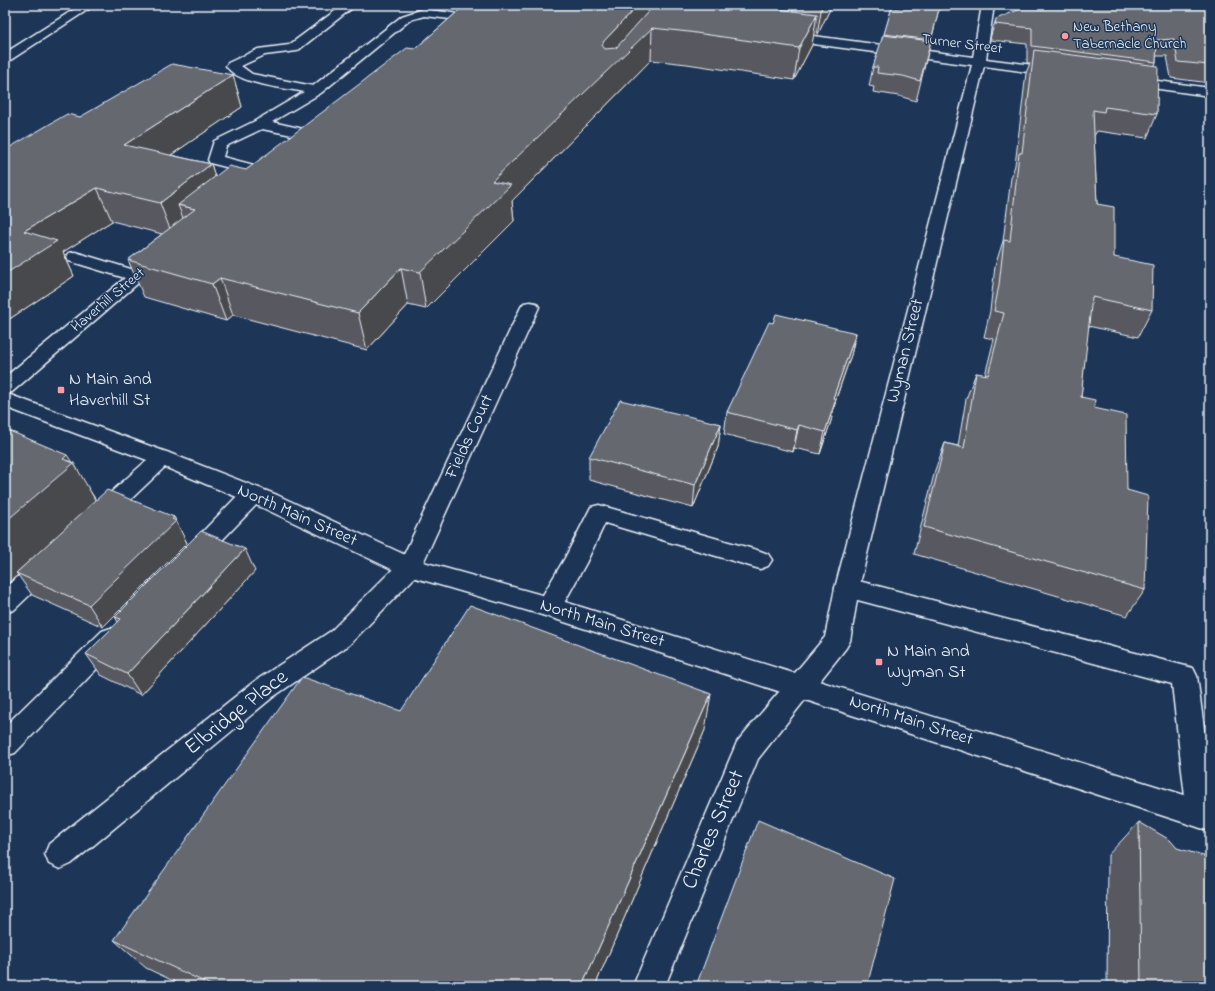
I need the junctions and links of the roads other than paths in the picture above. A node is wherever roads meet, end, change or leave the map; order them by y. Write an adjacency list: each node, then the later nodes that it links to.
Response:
1 (90, 5): 8 (street)
2 (350, 5): 12 (street)
3 (988, 5): 9 (street, Wyman Street)
4 (472, 6): 5 (street)
5 (459, 17): 6 (street); 12 (street)
6 (441, 32)
7 (768, 34): 9 (street, Turner Street)
8 (8, 54)
9 (979, 62): 10 (street, Turner Street); 32 (street, Wyman Street)
10 (1071, 74)
11 (1118, 80): 13 (street)
12 (316, 90): 14 (street)
13 (1210, 92)
14 (260, 124): 16 (street); 18 (street)
15 (324, 125): 16 (street)
16 (312, 135): 17 (street)
17 (294, 149)
18 (253, 182)
19 (167, 251): 21 (street, Haverhill Street)
20 (75, 257): 21 (street)
21 (136, 276): 23 (street, Haverhill Street)
22 (530, 307): 30 (street, Fields Court)
23 (5, 387)
24 (5, 400): 25 (street, North Main Street)
25 (162, 458): 26 (street, North Main Street); 27 (street)
26 (252, 495): 30 (street, North Main Street); 31 (street)
27 (86, 528)
28 (63, 549): 33 (street)
29 (760, 560): 34 (street)
30 (410, 567): 34 (street, North Main Street); 39 (street, Elbridge Place)
31 (177, 572)
32 (847, 588): 36 (street, Wyman Street); 38 (street)
33 (5, 603)
34 (549, 607): 36 (street, North Main Street)
35 (127, 622): 37 (street)
36 (800, 686): 38 (street, North Main Street); 40 (street, Charles Street)
37 (5, 744)
38 (1205, 815)
39 (60, 854)
40 (650, 986)

